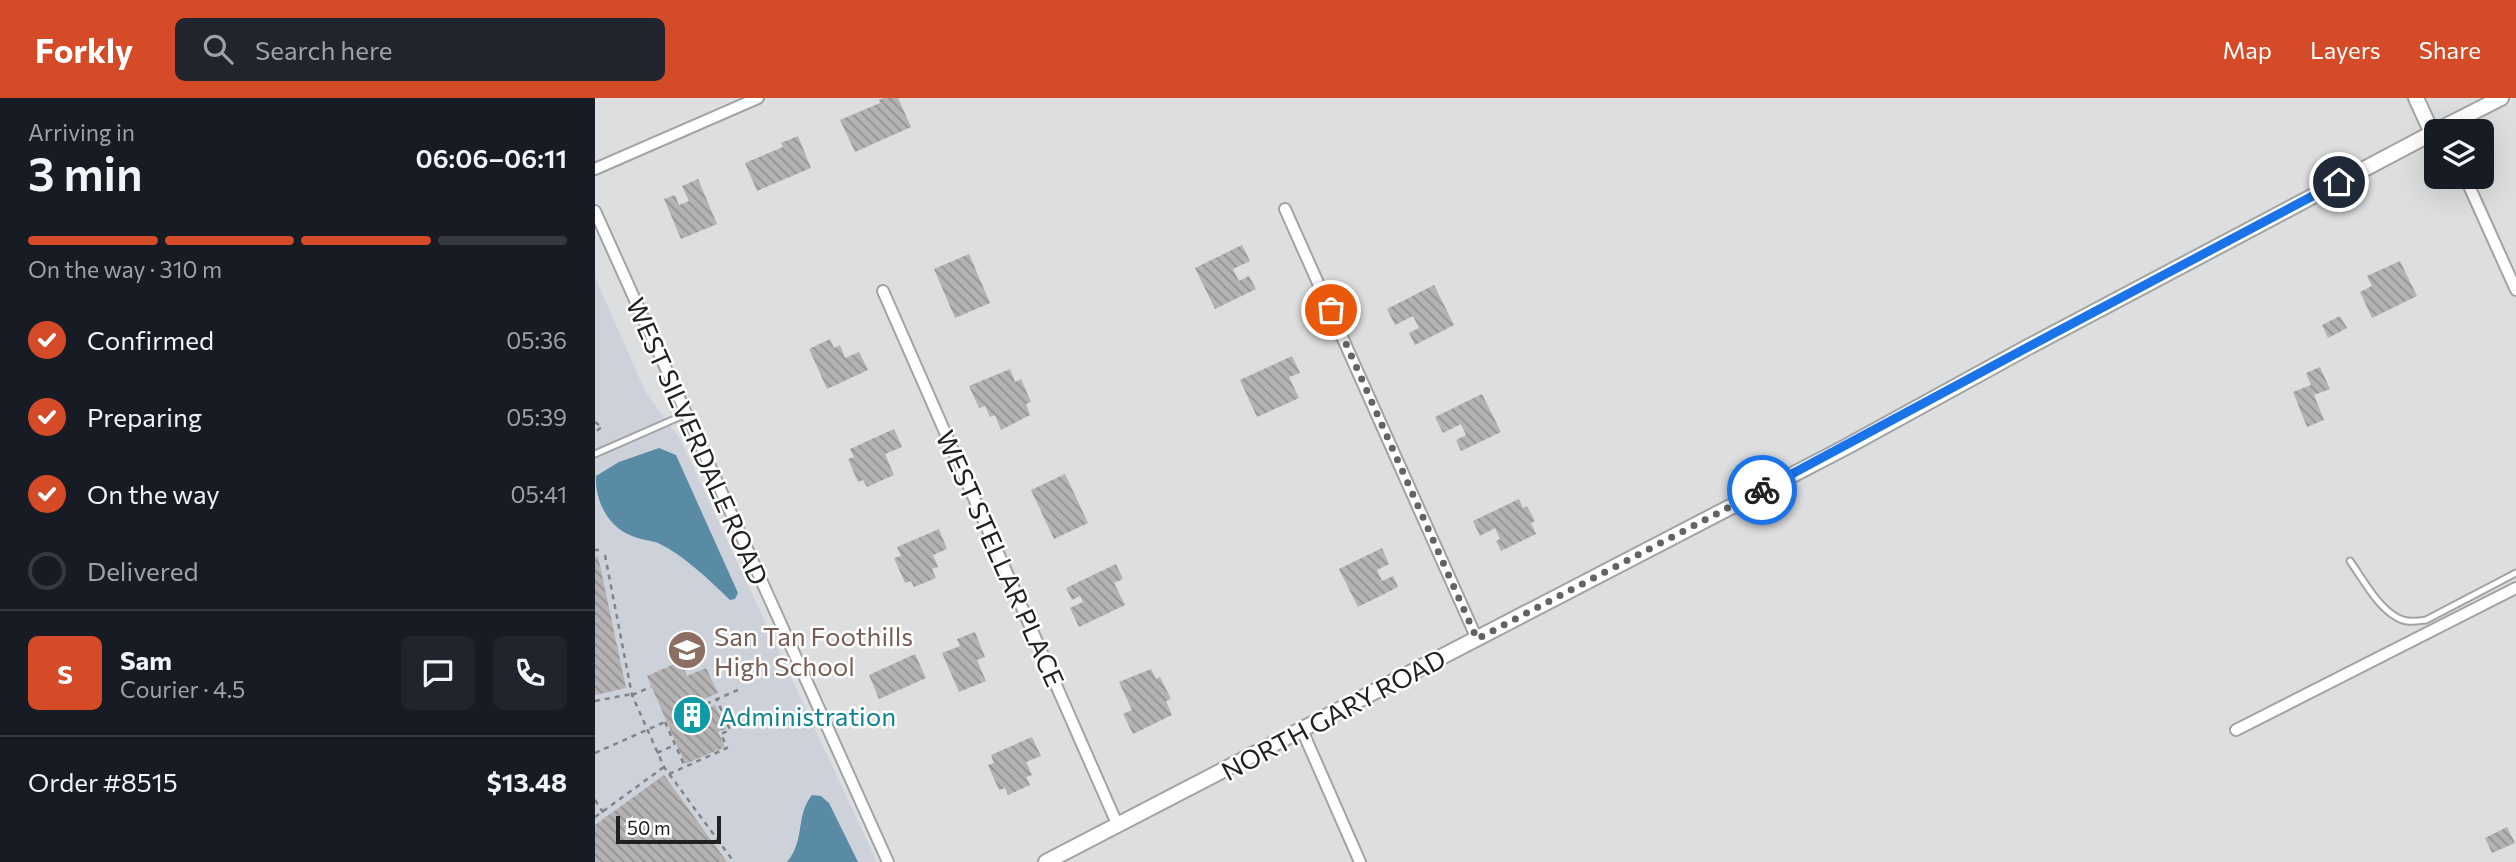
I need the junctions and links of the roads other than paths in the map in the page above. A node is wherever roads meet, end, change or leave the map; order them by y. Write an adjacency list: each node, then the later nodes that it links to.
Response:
1 (758, 98): 7 (street)
2 (2416, 98): 4 (street)
3 (2501, 98): 5 (street, NORTH GARY ROAD)
4 (2431, 119)
5 (2462, 119)
6 (2424, 139): 18 (street, NORTH GARY ROAD)
7 (595, 169)
8 (2470, 189): 12 (street)
9 (1286, 209): 18 (street)
10 (595, 211): 13 (street, WEST SILVERDALE ROAD)
11 (883, 290): 21 (street, WEST STELLAR PLACE)
12 (2516, 290)
13 (686, 414): 14 (lane); 22 (street, WEST SILVERDALE ROAD)
14 (595, 454)
15 (2350, 561): 16 (lane)
16 (2516, 573)
17 (2516, 588): 20 (street)
18 (1477, 639): 19 (street, NORTH GARY ROAD)
19 (1301, 730): 21 (street, NORTH GARY ROAD); 24 (street)
20 (2236, 730)
21 (1118, 826): 23 (street, NORTH GARY ROAD)
22 (888, 862)
23 (1046, 862)
24 (1360, 862)

